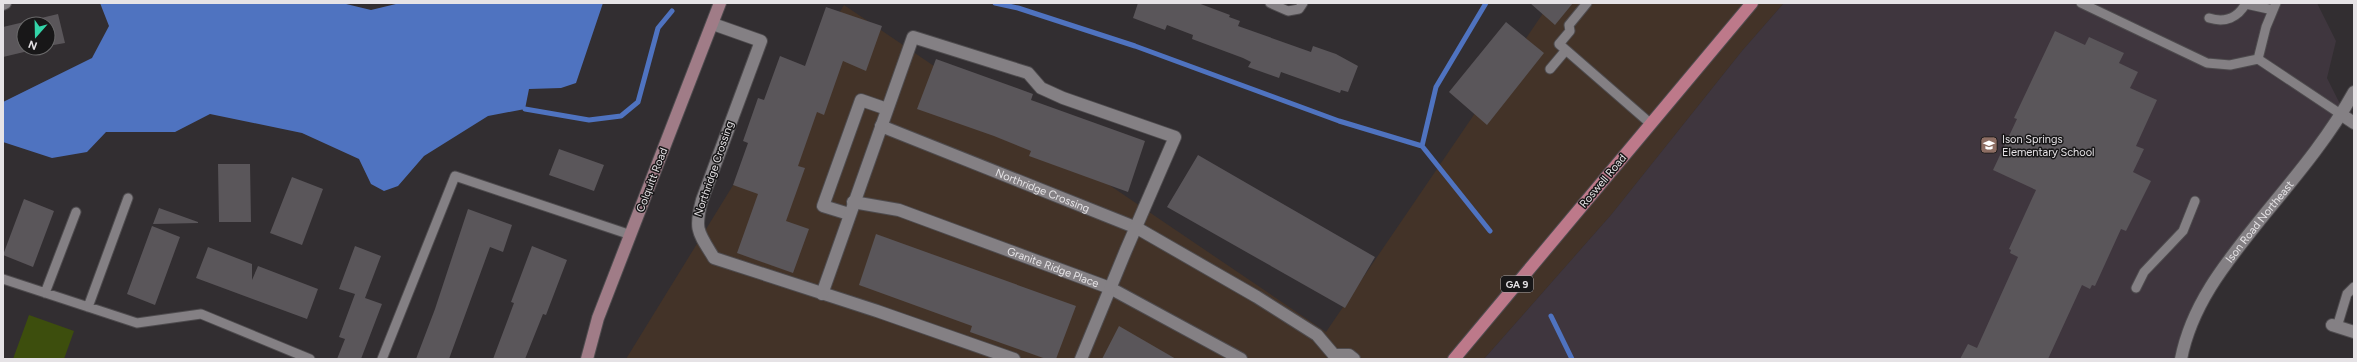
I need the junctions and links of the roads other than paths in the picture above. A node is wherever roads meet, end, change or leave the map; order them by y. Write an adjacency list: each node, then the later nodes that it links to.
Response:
1 (720, 3): 10 (street, Colquitt Road)
2 (1270, 3): 3 (lane)
3 (1303, 3)
4 (1587, 3): 11 (lane)
5 (1752, 3): 18 (main road, Roswell Road / GA 9)
6 (2080, 3): 12 (lane)
7 (2246, 3): 8 (lane); 9 (lane)
8 (2274, 6): 12 (lane)
9 (2209, 18)
10 (713, 24): 26 (street, Colquitt Road); 32 (street, Northridge Crossing)
11 (1566, 50): 13 (lane); 18 (lane)
12 (2258, 59): 16 (lane)
13 (1550, 69)
14 (2354, 92): 16 (street, Ison Road Northeast)
15 (887, 109): 19 (street); 24 (street); 25 (street)
16 (2342, 114): 17 (street); 45 (street, Ison Road Northeast)
17 (2354, 123)
18 (1651, 124): 44 (main road, Roswell Road / GA 9)
19 (881, 126): 22 (street); 25 (street, Northridge Crossing)
20 (128, 198): 33 (lane)
21 (2195, 201): 30 (lane)
22 (853, 202): 24 (street); 29 (street, Granite Ridge Place)
23 (76, 212): 31 (lane)
24 (849, 214): 32 (street)
25 (1137, 228): 29 (street); 36 (street, Northridge Crossing)
26 (631, 235): 38 (lane); 39 (street, Colquitt Road)
27 (3, 279): 31 (lane)
28 (2354, 287): 34 (lane)
29 (1110, 288): 41 (street); 42 (street, Granite Ridge Place)
30 (2136, 288)
31 (45, 292): 33 (lane)
32 (822, 294): 40 (street, Northridge Crossing)
33 (88, 307): 37 (lane)
34 (2334, 326): 35 (street)
35 (2354, 332)
36 (1334, 357): 43 (street, Northridge Crossing)
37 (310, 359)
38 (382, 359)
39 (587, 359)
40 (1014, 359)
41 (1081, 359)
42 (1241, 359)
43 (1354, 359)
44 (1454, 359)
45 (2181, 359)

